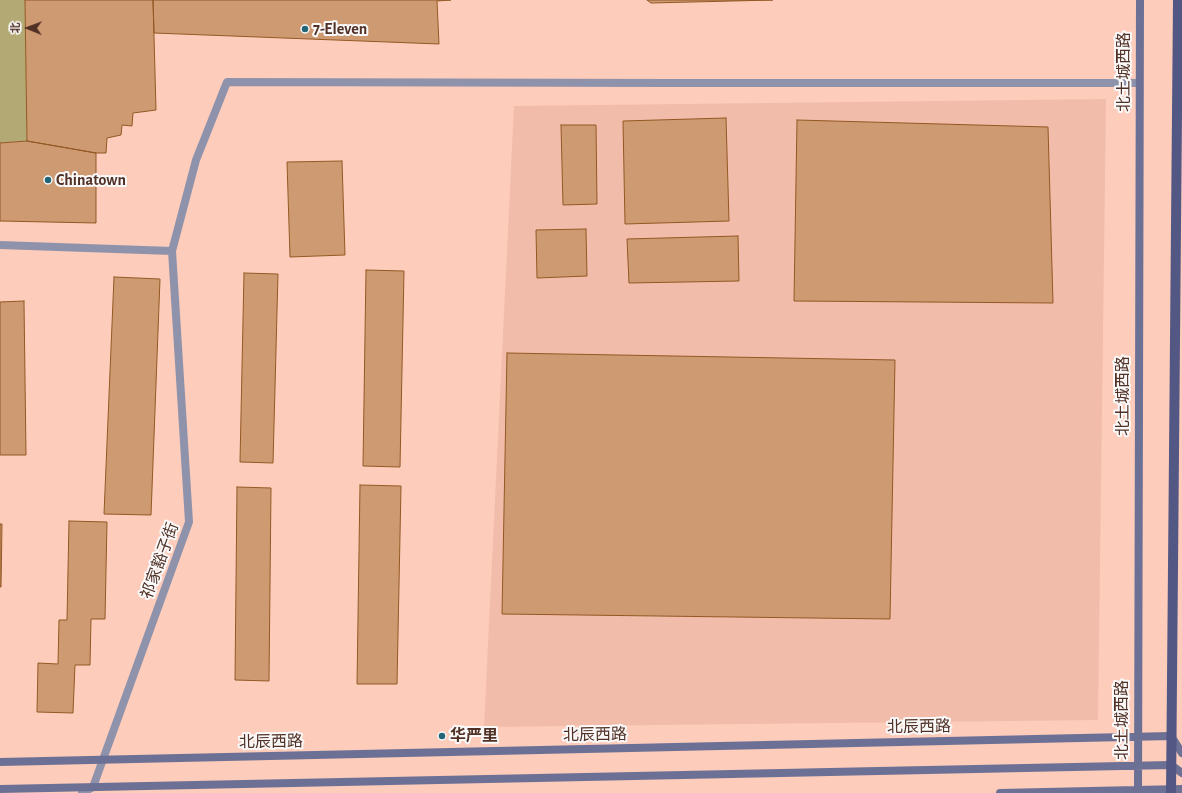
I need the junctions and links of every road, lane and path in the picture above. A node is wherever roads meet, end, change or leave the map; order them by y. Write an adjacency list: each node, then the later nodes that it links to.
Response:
1 (1140, 0): 3 (street, 北土城西路)
2 (1178, 0): 6 (main road)
3 (1139, 82): 5 (street, 祁家豁子街); 7 (street, 北土城西路)
4 (0, 245): 5 (street)
5 (172, 251): 9 (street, 祁家豁子街)
6 (1171, 736): 7 (street, 北辰西路); 8 (street); 11 (main road)
7 (1137, 737): 9 (street, 北辰西路); 12 (street, 北土城西路)
8 (1182, 753)
9 (103, 759): 10 (street, 北辰西路); 14 (street, 祁家豁子街)
10 (0, 762)
11 (1171, 765): 12 (street); 13 (street); 18 (main road)
12 (1137, 766): 14 (street); 17 (street, 北土城西路)
13 (1182, 773)
14 (92, 787): 15 (street); 19 (street)
15 (0, 789)
16 (1182, 789): 18 (street)
17 (1138, 791): 18 (street); 20 (street)
18 (1171, 791)
19 (82, 793)
20 (1000, 793)

